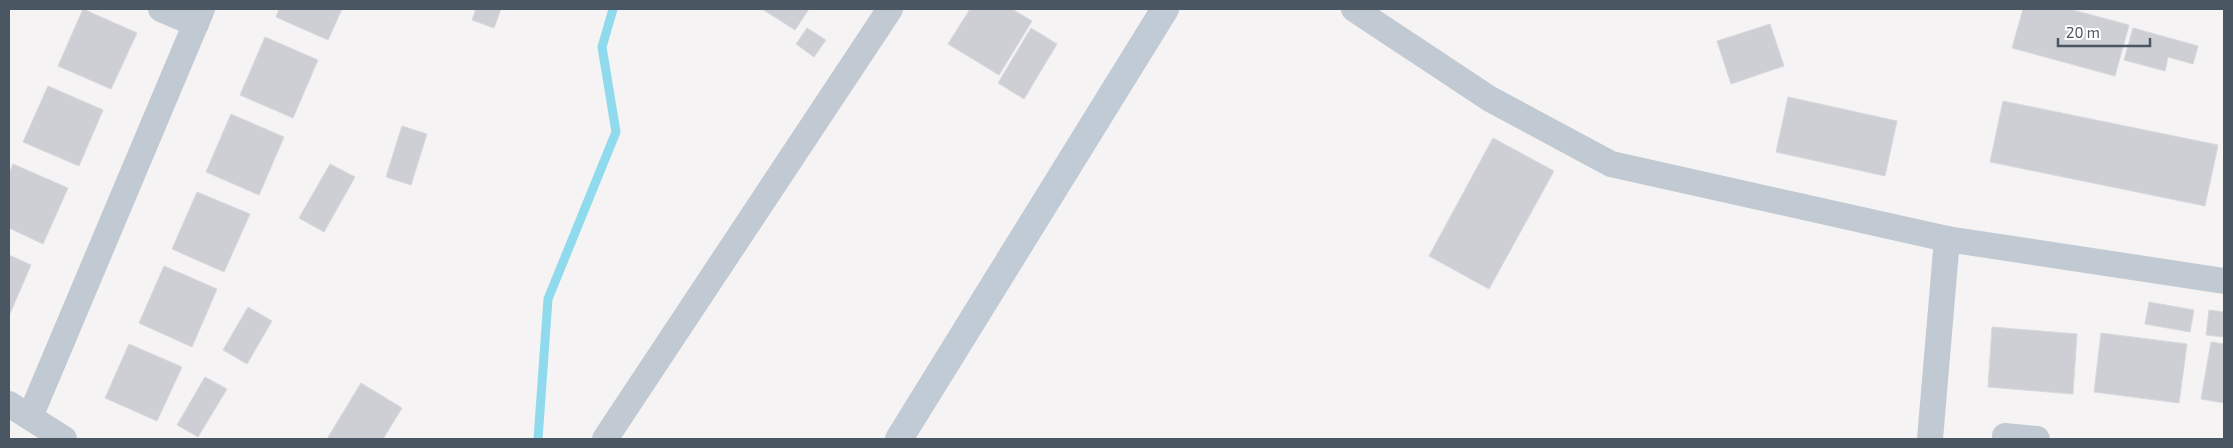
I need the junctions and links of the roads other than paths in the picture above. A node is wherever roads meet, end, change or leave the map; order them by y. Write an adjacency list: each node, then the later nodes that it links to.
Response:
1 (161, 9): 5 (street)
2 (890, 9): 11 (street)
3 (1165, 9): 12 (street)
4 (1354, 9): 6 (street)
5 (199, 17): 8 (street)
6 (1948, 238): 7 (street); 13 (street)
7 (2224, 281)
8 (20, 410): 10 (street)
9 (2005, 436): 14 (street)
10 (64, 439)
11 (605, 439)
12 (899, 439)
13 (1930, 439)
14 (2037, 439)

